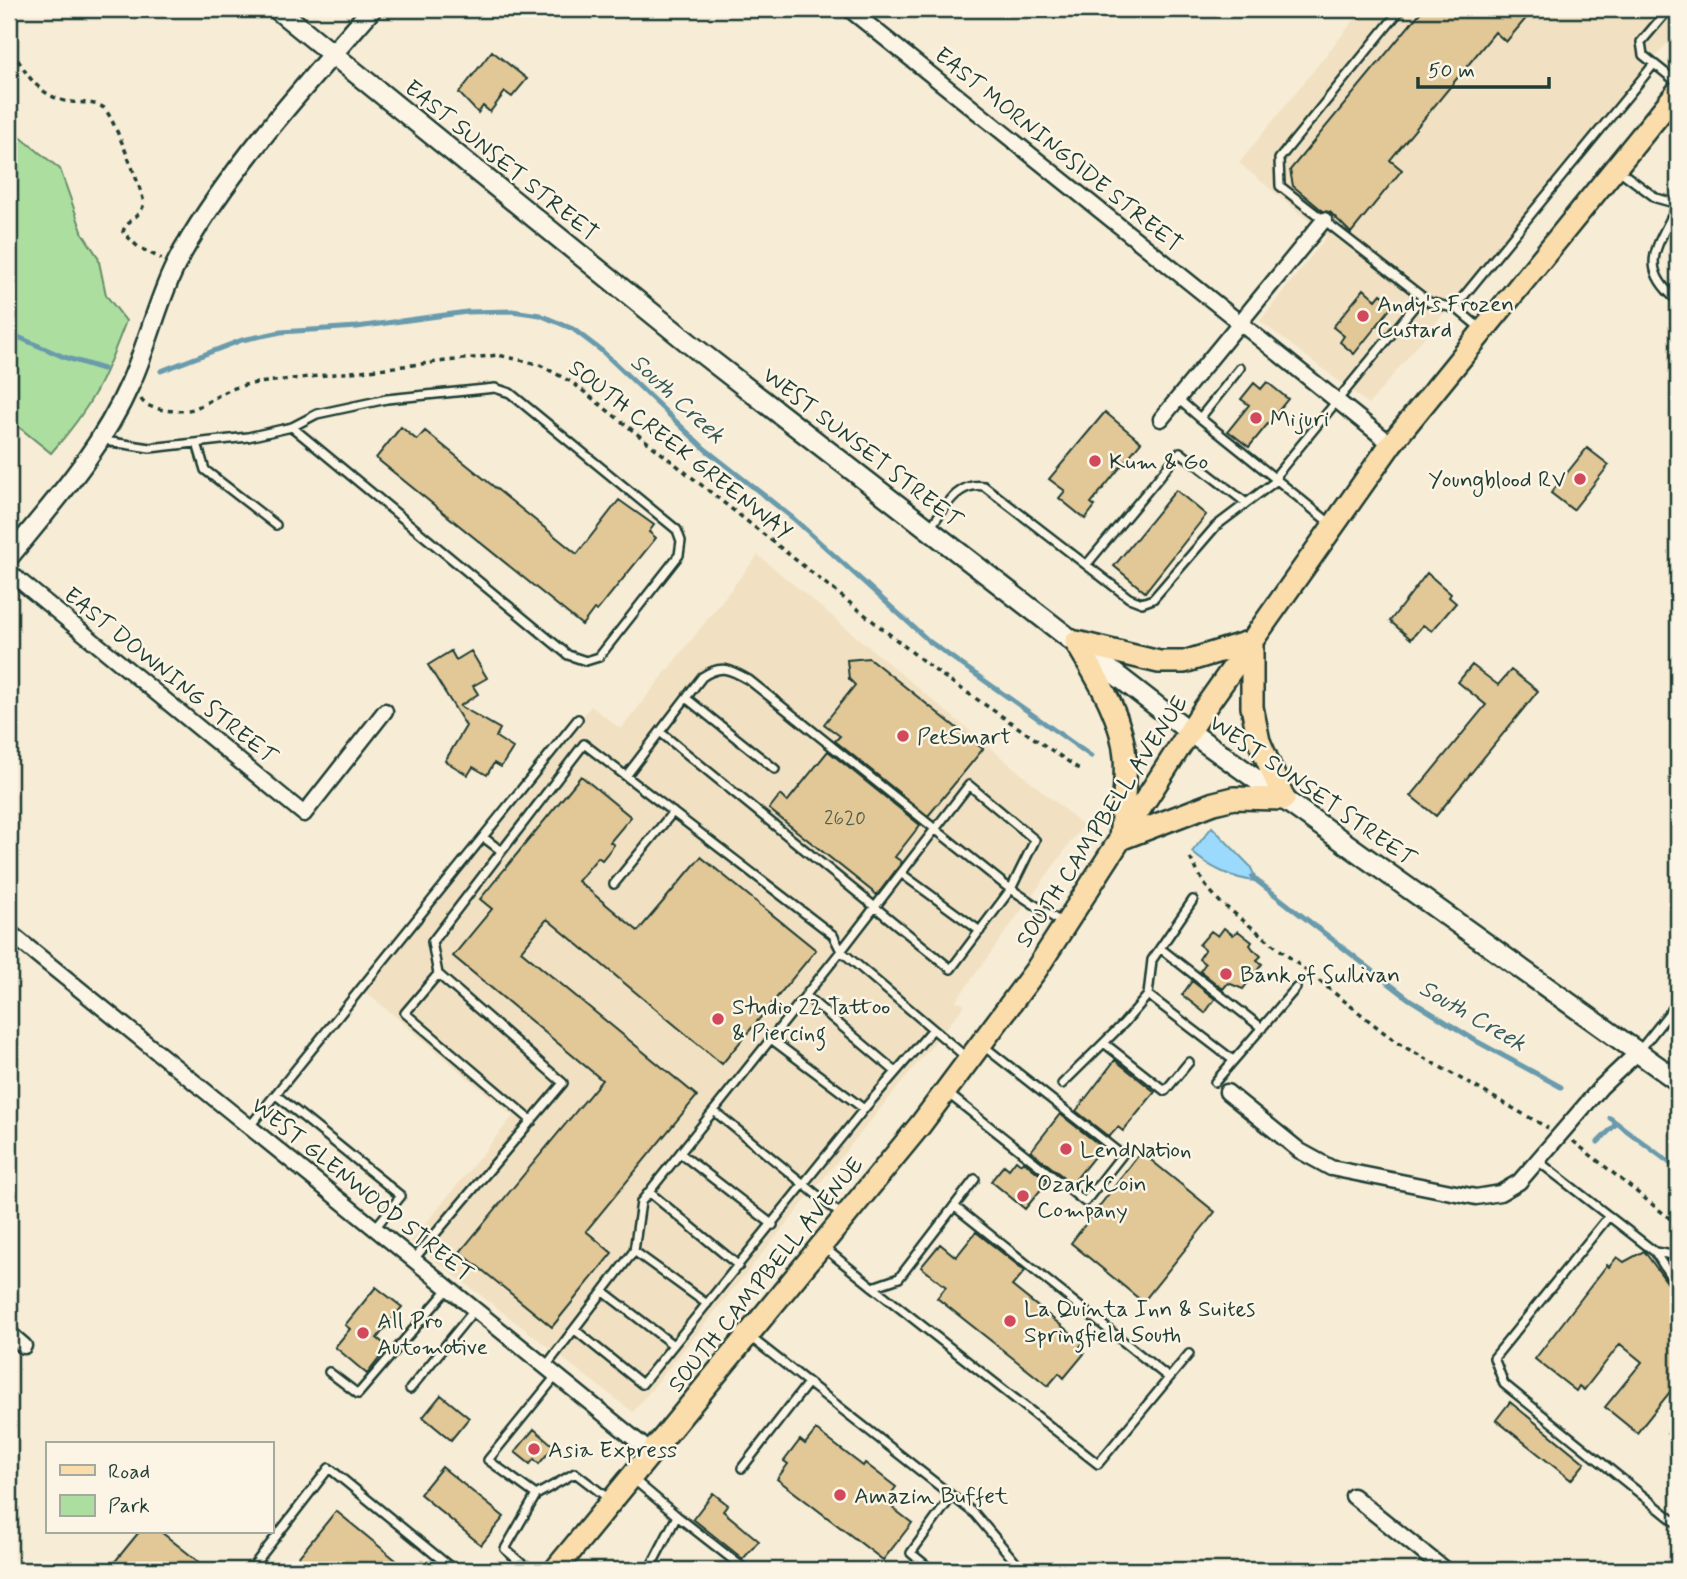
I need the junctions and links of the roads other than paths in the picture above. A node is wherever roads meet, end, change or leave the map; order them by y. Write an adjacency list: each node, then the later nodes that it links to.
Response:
1 (277, 9): 7 (main road, EAST SUNSET STREET)
2 (372, 9): 7 (street)
3 (849, 9): 17 (street, EAST MORNINGSIDE STREET)
4 (1401, 9): 13 (lane)
5 (1656, 9): 6 (lane)
6 (1666, 12): 8 (lane)
7 (332, 54): 19 (main road, EAST SUNSET STREET); 26 (street)
8 (1654, 64): 9 (lane); 16 (lane)
9 (1678, 83)
10 (1678, 91): 11 (main road, SOUTH CAMPBELL AVENUE)
11 (1616, 168): 12 (lane); 18 (main road, SOUTH CAMPBELL AVENUE)
12 (1678, 204): 15 (lane)
13 (1324, 220): 14 (lane); 17 (street)
14 (1422, 297): 16 (lane); 22 (lane)
15 (1678, 301)
16 (1454, 308): 18 (lane)
17 (1241, 324): 21 (street); 22 (street, EAST MORNINGSIDE STREET)
18 (1483, 330): 28 (main road, SOUTH CAMPBELL AVENUE)
19 (695, 348): 33 (main road, WEST SUNSET STREET)
20 (1240, 368): 23 (lane)
21 (1178, 399): 23 (lane); 24 (street)
22 (1338, 402): 28 (street, EAST MORNINGSIDE STREET); 29 (lane)
23 (1200, 418): 29 (lane)
24 (1161, 419)
25 (292, 427): 25 (lane); 27 (lane)
26 (103, 437): 27 (lane); 34 (street)
27 (197, 443): 31 (lane)
28 (1391, 444): 32 (main road, SOUTH CAMPBELL AVENUE)
29 (1277, 480): 30 (lane); 32 (lane)
30 (1245, 502): 35 (lane); 35 (lane)
31 (276, 525)
32 (1333, 526): 37 (main road, SOUTH CAMPBELL AVENUE)
33 (929, 529): 35 (lane); 38 (main road, WEST SUNSET STREET)
34 (9, 557)
35 (1087, 564)
36 (9, 572): 40 (street, EAST DOWNING STREET)
37 (1252, 641): 38 (main road); 43 (main road, SOUTH CAMPBELL AVENUE); 46 (main road)
38 (1076, 642): 43 (main road, WEST SUNSET STREET); 50 (main road)
39 (686, 698): 42 (lane); 44 (lane); 48 (lane)
40 (386, 711)
41 (578, 719): 49 (lane)
42 (660, 732): 45 (lane); 56 (lane)
43 (1190, 732): 46 (main road, WEST SUNSET STREET); 50 (main road, SOUTH CAMPBELL AVENUE)
44 (775, 769)
45 (626, 776): 47 (lane); 51 (lane)
46 (1284, 799): 50 (main road); 72 (main road, WEST SUNSET STREET)
47 (673, 812): 53 (lane); 61 (lane)
48 (936, 829): 52 (lane); 54 (lane); 54 (lane)
49 (484, 837): 51 (lane); 81 (lane)
50 (1120, 839): 57 (main road, SOUTH CAMPBELL AVENUE)
51 (500, 850): 62 (lane)
52 (902, 874): 56 (lane); 58 (lane)
53 (614, 884)
54 (1011, 889): 57 (lane); 58 (lane)
55 (1193, 900): 60 (lane)
56 (876, 907): 58 (lane); 61 (lane)
57 (1065, 925): 71 (main road, SOUTH CAMPBELL AVENUE)
58 (980, 931)
59 (9, 932): 85 (street, WEST GLENWOOD STREET)
60 (1160, 948): 64 (lane); 67 (lane)
61 (841, 951): 65 (lane); 68 (lane)
62 (438, 974): 84 (lane); 84 (lane)
63 (1296, 988): 67 (lane)
64 (1148, 995): 70 (lane); 73 (lane)
65 (806, 996): 69 (lane); 75 (lane)
66 (1678, 1002): 72 (lane)
67 (1262, 1028): 73 (lane)
68 (933, 1029): 71 (lane); 75 (lane)
69 (771, 1039): 82 (lane); 83 (lane)
70 (1104, 1043): 74 (lane); 78 (lane)
71 (975, 1052): 79 (main road, SOUTH CAMPBELL AVENUE); 79 (lane)
72 (1638, 1052): 76 (main road, WEST SUNSET STREET); 87 (street)
73 (1233, 1060): 77 (lane)
74 (1189, 1062)
75 (896, 1072): 82 (lane)
76 (1678, 1081)
77 (1214, 1082)
78 (1062, 1084)
79 (945, 1092): 93 (main road, SOUTH CAMPBELL AVENUE)
80 (1227, 1092): 87 (street)
81 (276, 1095): 85 (lane); 95 (lane)
82 (864, 1109): 89 (lane)
83 (714, 1111): 86 (lane); 89 (lane)
84 (532, 1121): 100 (lane)
85 (250, 1126): 95 (street, WEST GLENWOOD STREET)
86 (680, 1153): 90 (lane); 94 (lane)
87 (1538, 1161): 92 (lane)
88 (975, 1179): 91 (lane)
89 (805, 1185): 93 (lane); 94 (lane)
90 (649, 1192): 97 (lane); 101 (lane)
91 (954, 1206): 103 (lane); 116 (lane)
92 (1609, 1216): 98 (lane); 127 (lane)
93 (845, 1218): 96 (main road, SOUTH CAMPBELL AVENUE)
94 (773, 1225): 101 (lane)
95 (375, 1228): 100 (street, WEST GLENWOOD STREET)
96 (822, 1246): 103 (lane); 110 (main road, SOUTH CAMPBELL AVENUE)
97 (634, 1251): 105 (lane); 106 (lane)
98 (1655, 1252): 99 (lane); 102 (lane)
99 (1678, 1256)
100 (414, 1259): 104 (street, WEST GLENWOOD STREET)
101 (739, 1266): 106 (lane)
102 (1678, 1284)
103 (873, 1287): 116 (lane)
104 (449, 1288): 107 (street, WEST GLENWOOD STREET); 115 (lane)
105 (604, 1292): 108 (lane); 111 (lane)
106 (707, 1304): 111 (lane)
107 (475, 1309): 114 (street, WEST GLENWOOD STREET); 118 (lane)
108 (575, 1330): 111 (lane); 114 (lane)
109 (9, 1333): 112 (street)
110 (748, 1336): 117 (lane); 119 (main road, SOUTH CAMPBELL AVENUE)
111 (673, 1345)
112 (24, 1346)
113 (1189, 1353): 116 (lane)
114 (551, 1371): 119 (street, WEST GLENWOOD STREET); 122 (lane)
115 (329, 1372)
116 (1169, 1378)
117 (808, 1383): 120 (lane); 123 (lane)
118 (410, 1390)
119 (652, 1453): 121 (main road, SOUTH CAMPBELL AVENUE)
120 (742, 1468)
121 (632, 1477): 125 (main road, SOUTH CAMPBELL AVENUE); 126 (lane)
122 (536, 1495): 125 (lane); 132 (lane)
123 (952, 1496): 130 (lane); 136 (lane)
124 (1353, 1496): 137 (street)
125 (612, 1501): 133 (main road, SOUTH CAMPBELL AVENUE)
126 (677, 1516): 128 (lane); 135 (lane)
127 (1678, 1524)
128 (652, 1567): 134 (lane)
129 (251, 1569): 131 (lane)
130 (928, 1569)
131 (454, 1570)
132 (529, 1570)
133 (555, 1570)
134 (663, 1570)
135 (746, 1570)
136 (1022, 1570)
137 (1445, 1570)

